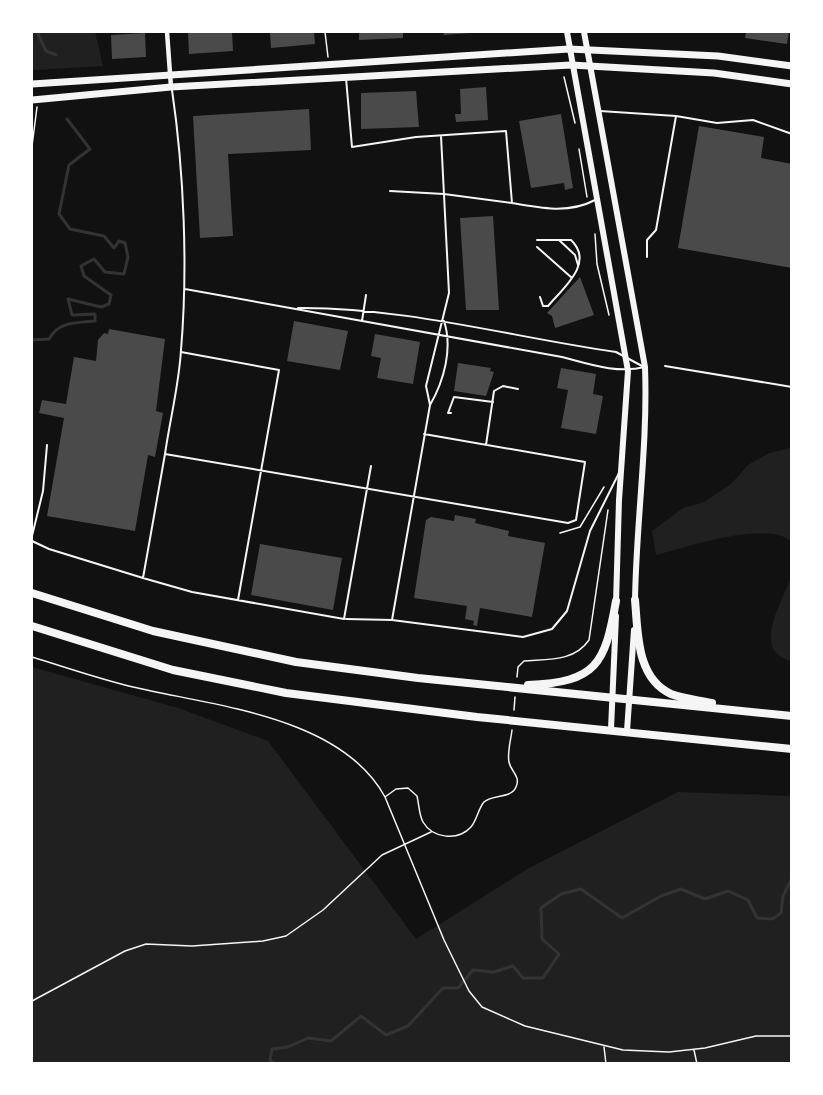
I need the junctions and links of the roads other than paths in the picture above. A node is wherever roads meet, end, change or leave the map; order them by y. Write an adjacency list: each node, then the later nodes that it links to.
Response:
1 (167, 32): 9 (street)
2 (567, 32): 4 (street)
3 (584, 32): 5 (street)
4 (569, 49): 5 (main road); 6 (street); 9 (main road)
5 (586, 49): 7 (street); 8 (main road)
6 (571, 65): 7 (main road); 10 (main road); 21 (street)
7 (589, 65): 12 (main road); 15 (street)
8 (792, 66)
9 (170, 76): 11 (main road); 13 (street)
10 (346, 77): 13 (main road); 18 (lane)
11 (32, 84)
12 (792, 84)
13 (171, 87): 14 (main road); 29 (lane)
14 (34, 100)
15 (598, 111): 16 (lane); 41 (street)
16 (676, 116): 17 (lane); 26 (lane)
17 (792, 134)
18 (441, 135): 20 (lane); 22 (lane)
19 (390, 192): 20 (lane)
20 (444, 194): 22 (lane); 35 (lane)
21 (597, 199): 22 (lane); 39 (street)
22 (512, 203)
23 (537, 240): 24 (lane)
24 (559, 240): 27 (lane); 27 (lane)
25 (537, 247): 28 (lane)
26 (647, 257)
27 (579, 269): 28 (lane)
28 (572, 278): 31 (lane)
29 (184, 289): 32 (lane); 38 (lane)
30 (366, 295): 33 (lane)
31 (540, 297)
32 (290, 308): 33 (lane); 34 (lane)
33 (364, 312): 34 (lane); 35 (lane)
34 (362, 321): 36 (lane)
35 (444, 321): 36 (lane); 37 (lane); 39 (lane)
36 (436, 335): 37 (lane); 46 (lane)
37 (449, 337): 42 (lane); 46 (lane)
38 (181, 352): 51 (lane); 54 (lane)
39 (627, 356): 41 (lane); 42 (street)
40 (665, 366): 43 (lane)
41 (645, 367): 42 (lane); 62 (street)
42 (628, 371): 53 (street)
43 (792, 387)
44 (518, 388): 45 (lane)
45 (493, 402): 47 (lane); 50 (lane)
46 (430, 405): 48 (lane)
47 (451, 413)
48 (424, 434): 50 (lane); 56 (lane)
49 (47, 445): 57 (lane)
50 (486, 445): 56 (lane)
51 (165, 454): 54 (lane); 59 (lane)
52 (371, 466): 55 (lane)
53 (622, 468): 63 (street); 65 (lane)
54 (261, 471): 55 (lane); 61 (lane)
55 (367, 490): 56 (lane); 64 (lane)
56 (414, 498): 65 (lane)
57 (32, 536)
58 (32, 541): 59 (lane)
59 (143, 578): 61 (lane)
60 (32, 593): 67 (highway)
61 (238, 600): 64 (lane)
62 (635, 600): 69 (street); 70 (highway)
63 (616, 601): 67 (highway); 68 (street)
64 (344, 619): 65 (lane)
65 (392, 620)
66 (32, 626): 72 (highway)
67 (501, 686): 68 (highway)
68 (614, 698): 69 (highway); 72 (street)
69 (630, 700): 70 (highway); 73 (street)
70 (757, 712): 71 (highway)
71 (792, 716)
72 (611, 729): 73 (highway)
73 (627, 730): 74 (highway)
74 (792, 749)

